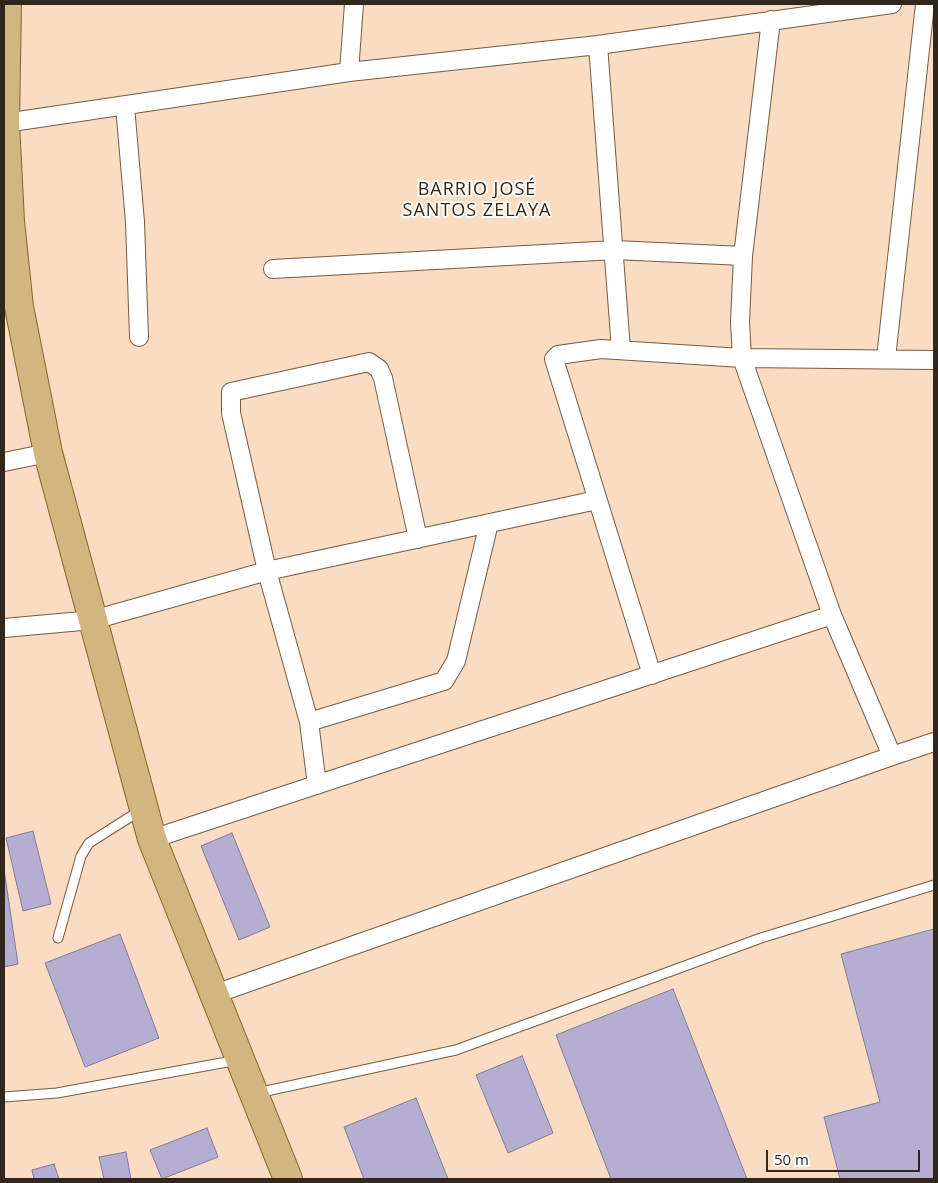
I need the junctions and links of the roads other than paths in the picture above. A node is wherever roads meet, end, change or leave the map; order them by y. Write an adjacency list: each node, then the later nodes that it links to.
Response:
1 (6, 4): 9 (main road)
2 (354, 4): 7 (street)
3 (892, 4): 5 (street)
4 (925, 4): 16 (street)
5 (771, 20): 6 (street); 11 (street)
6 (598, 45): 7 (street); 10 (street)
7 (348, 72): 8 (street)
8 (125, 106): 9 (street); 13 (street)
9 (5, 123): 18 (main road)
10 (615, 250): 11 (street); 12 (street); 14 (street)
11 (743, 256): 15 (street)
12 (273, 269)
13 (139, 338)
14 (621, 350): 15 (street); 20 (street)
15 (742, 358): 16 (street); 24 (street)
16 (886, 358): 17 (street)
17 (934, 360)
18 (48, 453): 19 (street); 25 (main road)
19 (4, 462)
20 (597, 500): 21 (street); 27 (street)
21 (488, 523): 22 (street); 28 (street)
22 (418, 539): 23 (street); 23 (street)
23 (267, 571): 25 (street); 28 (street)
24 (832, 615): 27 (street); 30 (street)
25 (93, 620): 26 (street); 32 (main road)
26 (4, 628)
27 (652, 674): 31 (street)
28 (309, 722): 31 (street)
29 (934, 742): 30 (street)
30 (892, 756): 36 (street)
31 (317, 785): 33 (street)
32 (144, 808): 33 (main road); 35 (lane)
33 (152, 839): 36 (main road)
34 (934, 885): 38 (lane)
35 (58, 938)
36 (215, 994): 37 (main road)
37 (240, 1059): 38 (main road); 39 (lane)
38 (253, 1094): 40 (main road)
39 (4, 1097)
40 (288, 1179)

